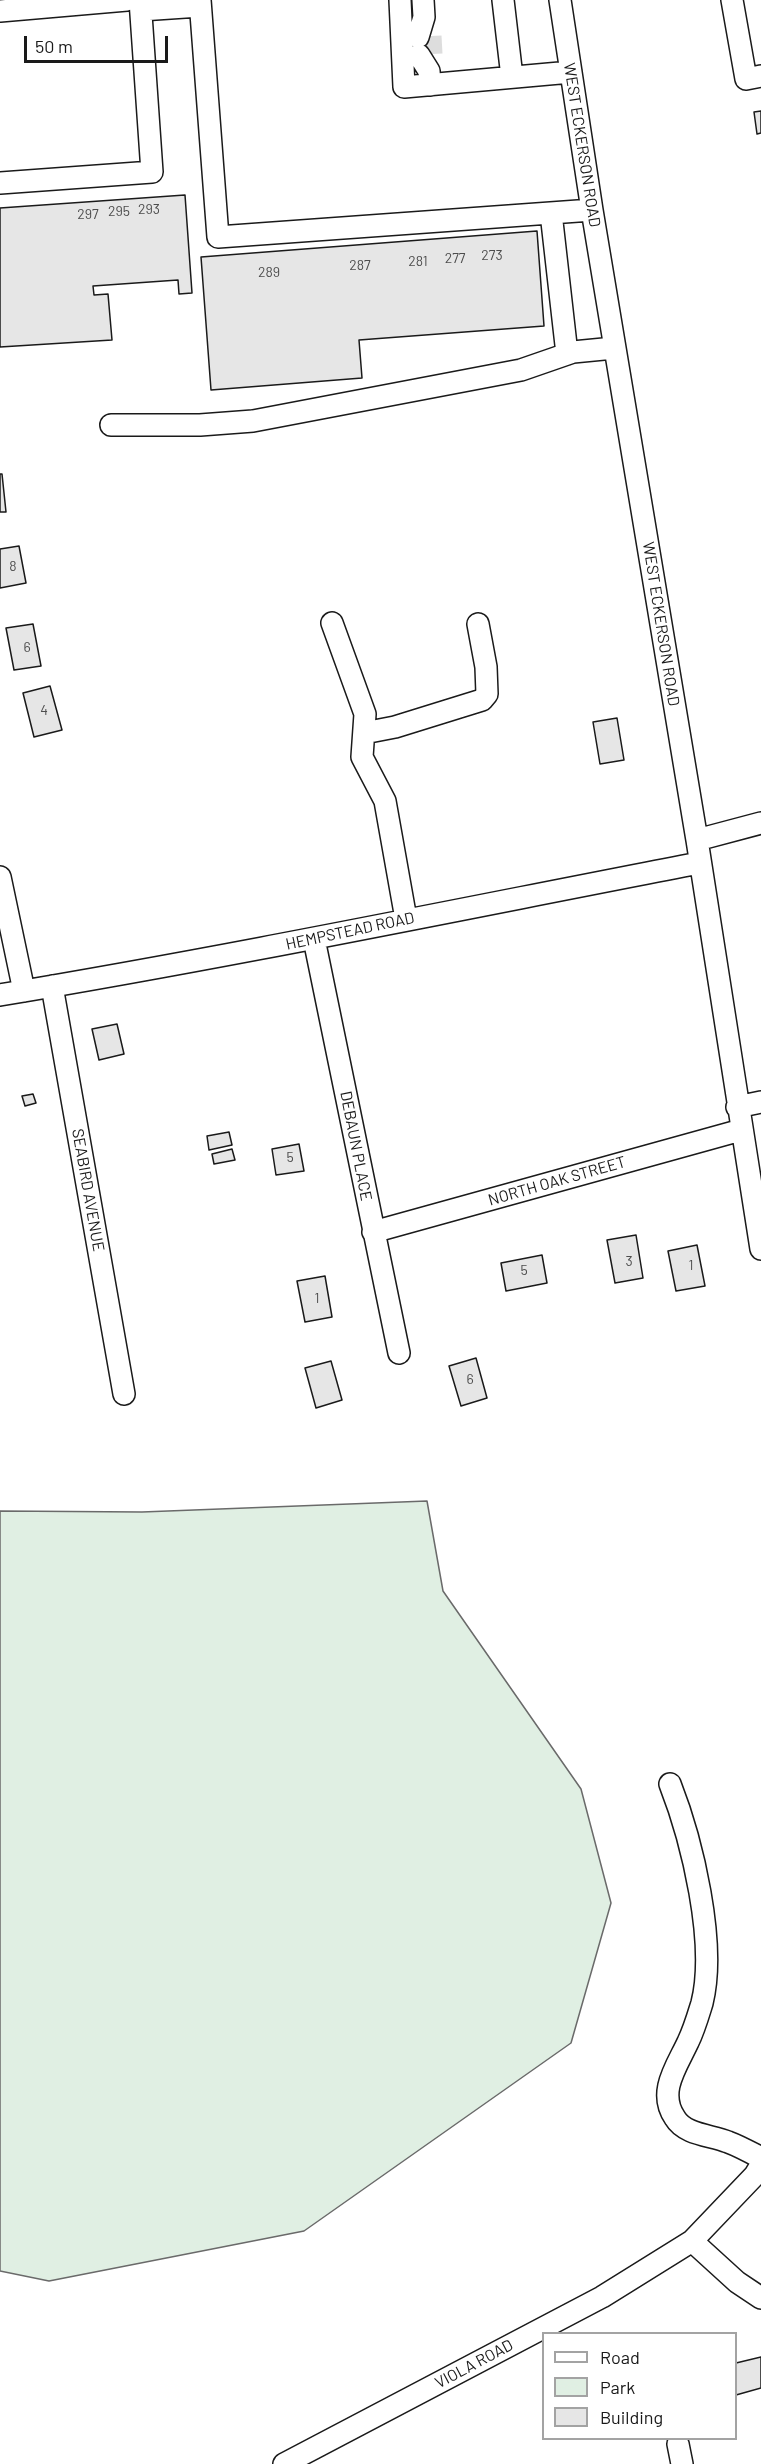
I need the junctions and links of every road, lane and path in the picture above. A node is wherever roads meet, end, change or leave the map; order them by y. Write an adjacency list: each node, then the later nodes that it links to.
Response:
1 (400, 0): 8 (street)
2 (503, 0): 11 (street)
3 (560, 0): 9 (street, WEST ECKERSON ROAD)
4 (732, 0): 10 (street)
5 (136, 3): 6 (street); 7 (street); 12 (street)
6 (200, 3): 14 (street)
7 (0, 11)
8 (426, 44): 11 (street)
9 (571, 72): 11 (street); 13 (street, WEST ECKERSON ROAD)
10 (761, 76)
11 (512, 77)
12 (0, 183)
13 (592, 210): 14 (street); 15 (street, WEST ECKERSON ROAD)
14 (551, 213): 16 (street)
15 (614, 348): 16 (street); 22 (street, WEST ECKERSON ROAD)
16 (567, 354): 17 (street)
17 (111, 425)
18 (332, 623): 20 (street)
19 (478, 624): 20 (street)
20 (364, 733): 25 (street)
21 (761, 823): 22 (street)
22 (697, 840): 23 (street, WEST ECKERSON ROAD)
23 (699, 863): 25 (street, HEMPSTEAD ROAD); 31 (street, WEST ECKERSON ROAD)
24 (0, 877): 28 (street)
25 (406, 919): 26 (street, HEMPSTEAD ROAD)
26 (314, 939): 27 (street, HEMPSTEAD ROAD); 33 (street, DEBAUN PLACE)
27 (52, 986): 28 (street, HEMPSTEAD ROAD); 36 (street, SEABIRD AVENUE)
28 (24, 991): 29 (street, HEMPSTEAD ROAD)
29 (0, 995)
30 (761, 1102): 31 (street)
31 (737, 1107): 32 (street, WEST ECKERSON ROAD)
32 (741, 1130): 33 (street, NORTH OAK STREET); 34 (street, WEST ECKERSON ROAD)
33 (373, 1232): 35 (street, DEBAUN PLACE)
34 (761, 1249)
35 (399, 1353)
36 (124, 1394)
37 (670, 1784): 38 (street)
38 (761, 2158)
39 (761, 2165): 40 (street)
40 (692, 2241): 41 (street); 42 (street, VIOLA ROAD)
41 (761, 2298)
42 (284, 2464)

